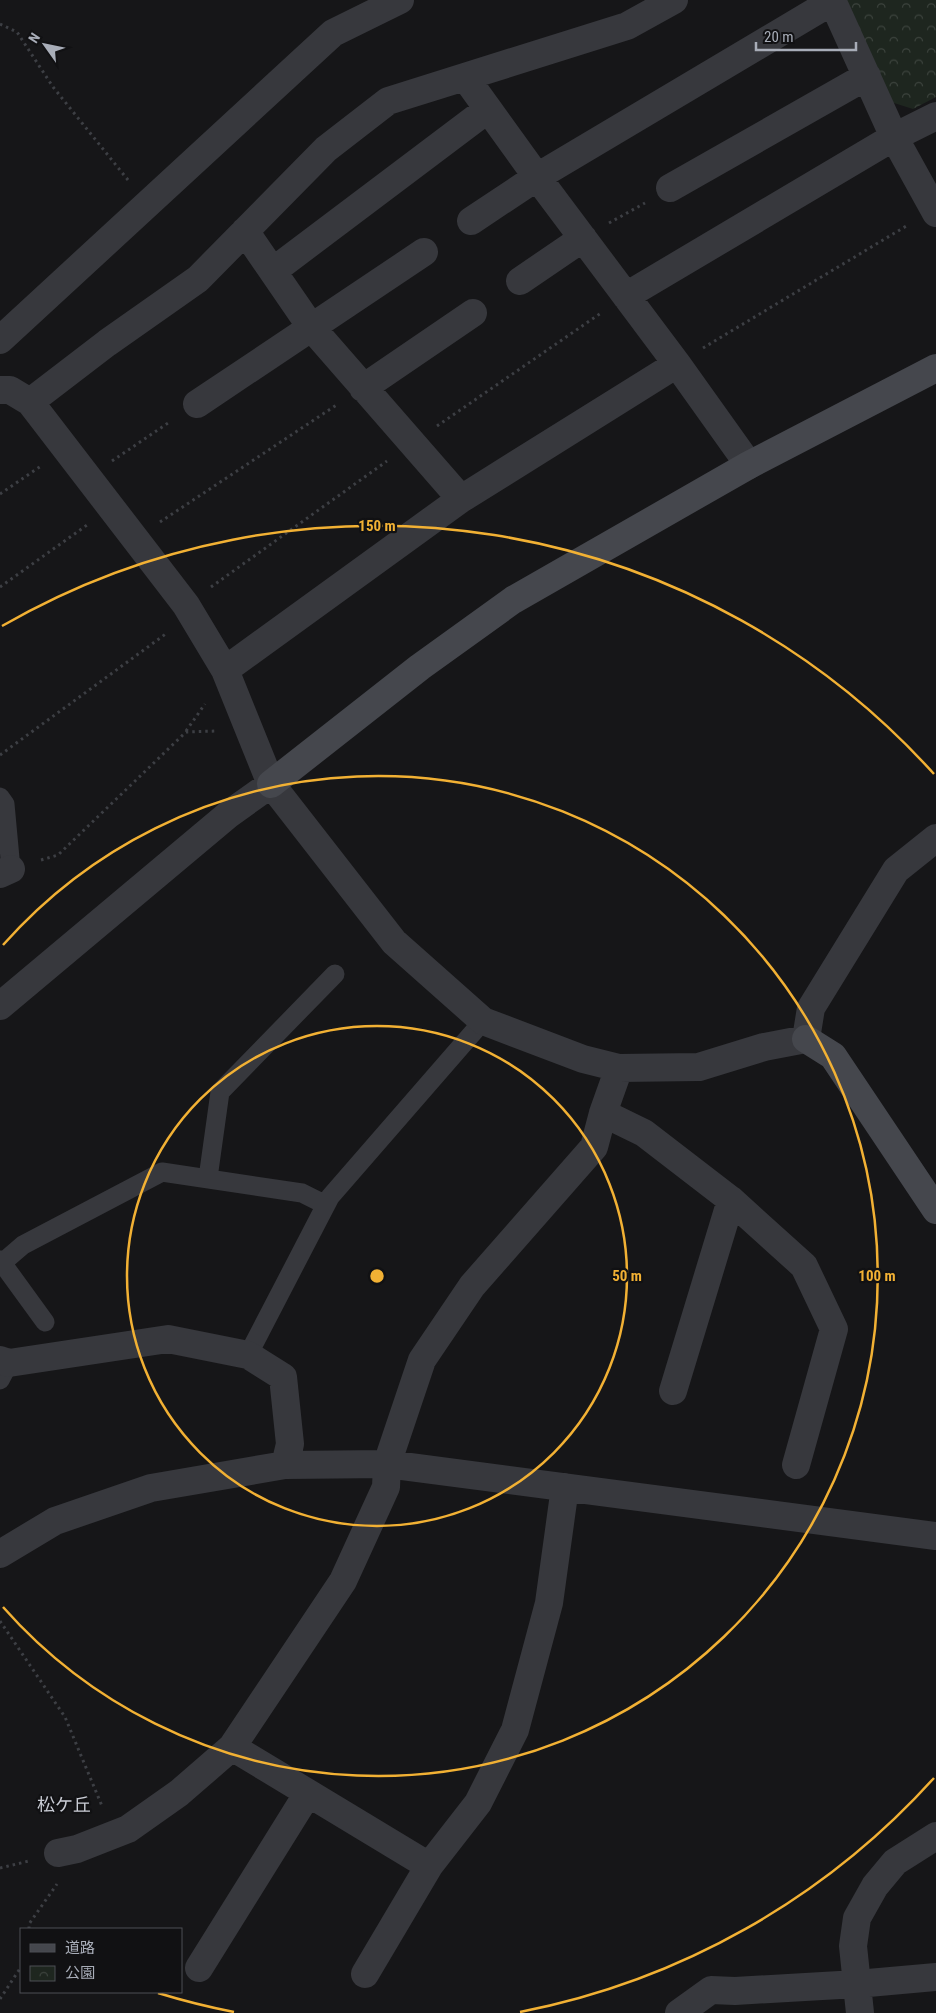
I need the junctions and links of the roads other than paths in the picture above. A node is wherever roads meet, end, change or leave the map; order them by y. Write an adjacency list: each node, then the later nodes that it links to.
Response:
1 (400, 0): 21 (street)
2 (674, 0): 5 (street)
3 (832, 1): 4 (street); 9 (street)
4 (866, 76): 8 (street); 10 (street)
5 (465, 77): 6 (street); 13 (street)
6 (488, 109): 9 (street); 16 (street)
7 (936, 116): 8 (street)
8 (894, 137): 11 (street); 18 (street)
9 (537, 177): 12 (street); 14 (street)
10 (670, 188)
11 (935, 211)
12 (471, 222)
13 (245, 231): 16 (street); 26 (street)
14 (583, 238): 17 (street); 18 (street)
15 (424, 252): 20 (street)
16 (273, 271): 20 (street)
17 (520, 281)
18 (626, 296): 22 (street)
19 (473, 313): 24 (street)
20 (311, 327): 24 (street); 27 (street)
21 (0, 340)
22 (677, 364): 28 (street); 29 (street)
23 (936, 368): 28 (street)
24 (364, 388): 29 (street)
25 (0, 390): 26 (street)
26 (30, 402): 30 (street)
27 (197, 404)
28 (749, 465): 31 (street)
29 (461, 500): 30 (street)
30 (225, 670): 31 (street)
31 (271, 784): 36 (street); 37 (street)
32 (0, 797): 34 (lane)
33 (936, 838): 38 (street)
34 (6, 871)
35 (335, 974): 41 (lane)
36 (0, 1006)
37 (483, 1021): 39 (street); 43 (lane)
38 (806, 1040): 39 (street); 44 (street)
39 (619, 1068): 40 (street)
40 (603, 1113): 42 (street); 50 (street)
41 (208, 1178): 43 (lane); 45 (lane)
42 (731, 1200): 49 (street); 52 (street)
43 (326, 1205): 47 (lane)
44 (936, 1210)
45 (1, 1262): 46 (lane)
46 (45, 1322)
47 (248, 1355): 48 (street); 51 (street)
48 (3, 1368)
49 (673, 1391)
50 (387, 1464): 51 (street); 53 (street); 56 (street)
51 (286, 1465): 55 (street)
52 (796, 1465)
53 (565, 1487): 54 (street); 60 (street)
54 (936, 1536)
55 (0, 1554)
56 (232, 1747): 57 (street); 59 (street)
57 (308, 1793): 60 (street); 61 (street)
58 (936, 1836): 64 (street)
59 (58, 1853)
60 (429, 1866): 62 (street)
61 (200, 1968)
62 (365, 1974)
63 (936, 1977): 64 (street)
64 (857, 1984): 65 (street); 66 (street)
65 (679, 2013)
66 (860, 2013)

